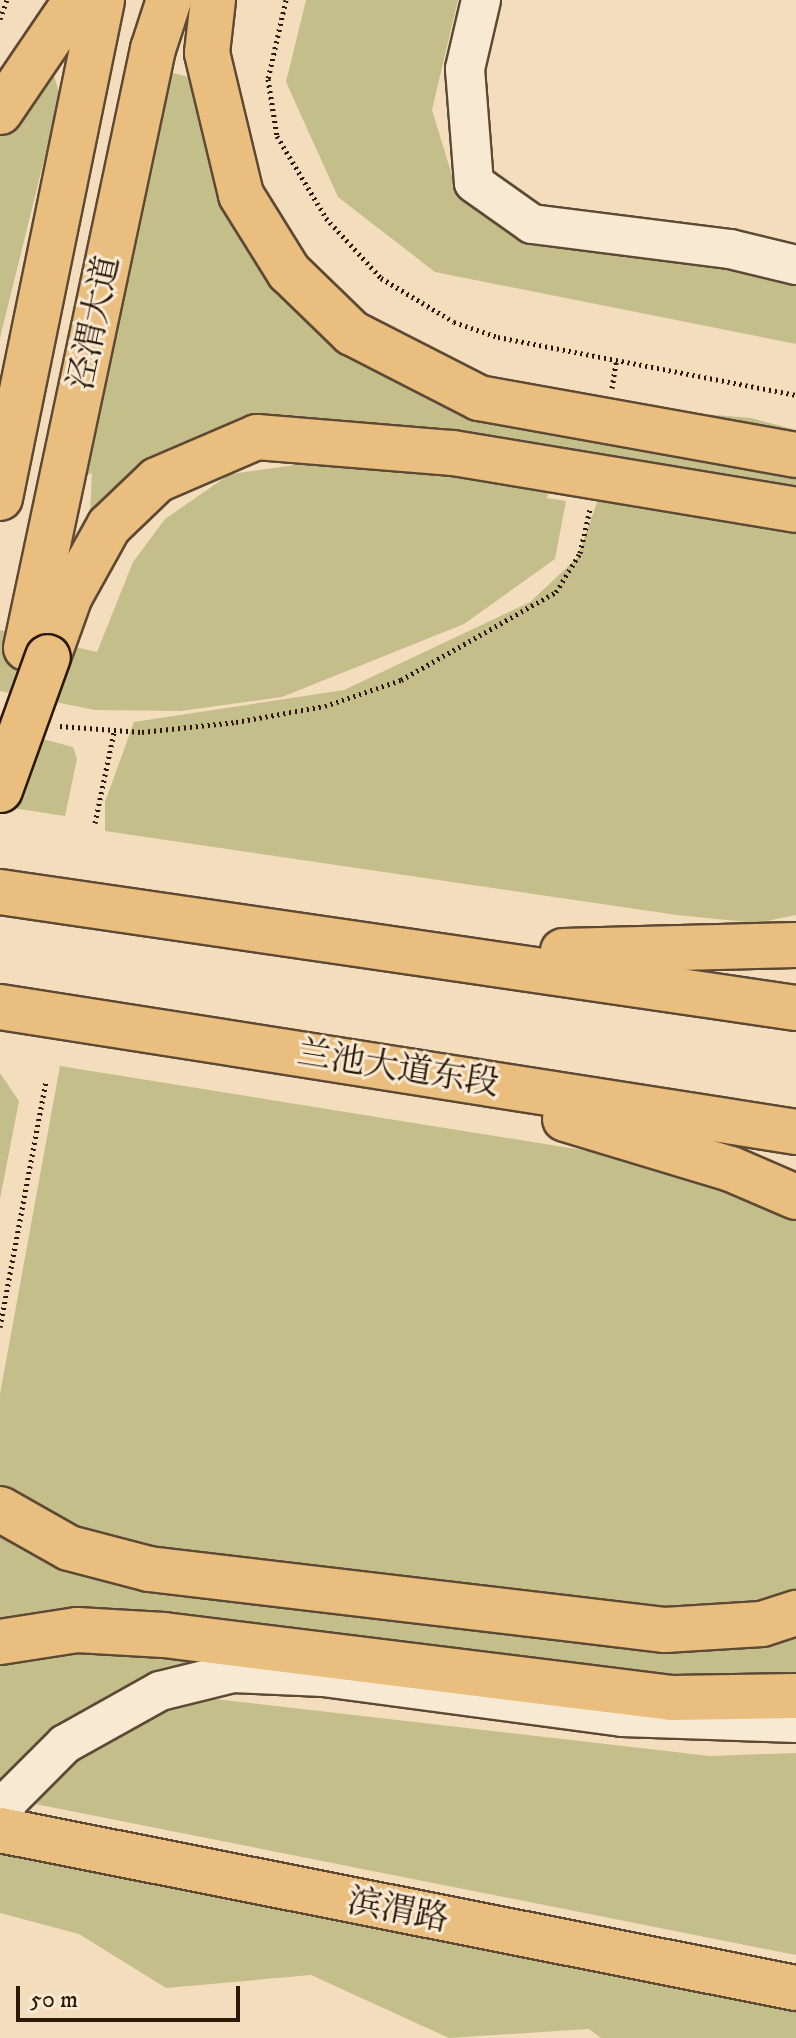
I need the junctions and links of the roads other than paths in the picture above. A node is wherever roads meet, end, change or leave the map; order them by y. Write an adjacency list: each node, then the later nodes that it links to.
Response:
1 (76, 0): 6 (main road)
2 (102, 0): 9 (main road, 泾渭大道)
3 (169, 0): 11 (main road, 泾渭大道)
4 (213, 0): 8 (main road)
5 (481, 0): 7 (street)
6 (0, 112)
7 (796, 265)
8 (796, 455)
9 (0, 498)
10 (796, 510): 11 (main road)
11 (37, 652): 12 (main road, bridge)
12 (0, 787)
13 (0, 892): 15 (main road)
14 (796, 945): 15 (main road)
15 (412, 951): 17 (main road)
16 (0, 1007): 18 (main road, 兰池大道东段)
17 (796, 1008)
18 (398, 1069): 19 (main road, 兰池大道东段); 20 (main road)
19 (796, 1132)
20 (796, 1197)
21 (0, 1509): 22 (main road)
22 (796, 1613)
23 (0, 1642): 24 (main road)
24 (796, 1696)
25 (796, 1723): 26 (street)
26 (0, 1821)
27 (0, 1830): 28 (main road, 滨渭路)
28 (796, 1988)

